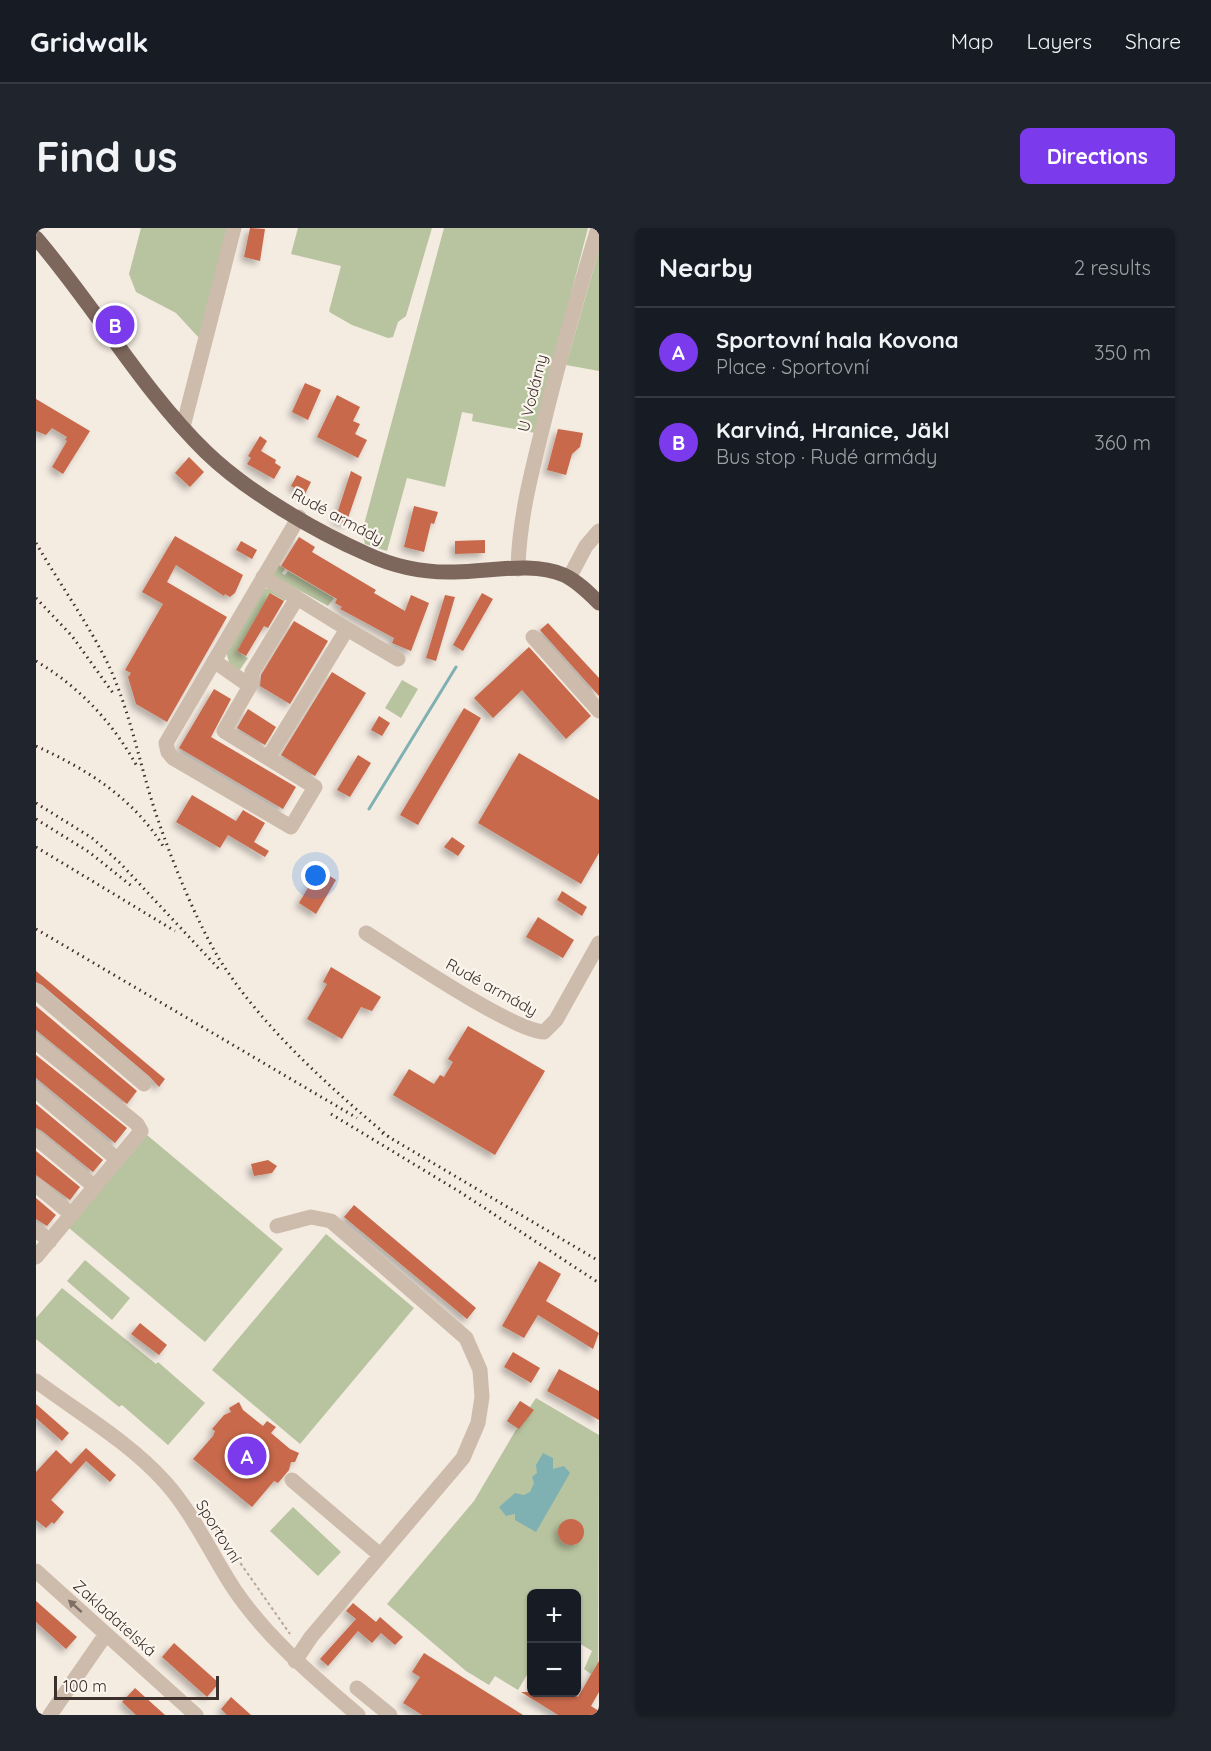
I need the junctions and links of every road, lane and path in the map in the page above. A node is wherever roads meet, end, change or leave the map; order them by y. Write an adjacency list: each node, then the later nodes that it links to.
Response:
1 (234, 228): 4 (street)
2 (598, 228): 7 (street, U Vodárny)
3 (36, 238): 4 (main road, Rudé armády)
4 (183, 427): 5 (main road, Rudé armády)
5 (299, 517): 7 (main road, Rudé armády); 8 (street)
6 (599, 531): 9 (street)
7 (518, 569): 9 (main road, Rudé armády)
8 (263, 577): 10 (street); 15 (street)
9 (569, 578): 11 (main road, Rudé armády)
10 (297, 598): 12 (street); 16 (street)
11 (599, 603)
12 (347, 629): 14 (street); 18 (street)
13 (533, 637): 17 (street)
14 (398, 659)
15 (214, 661): 16 (street); 18 (street)
16 (250, 686): 18 (street)
17 (599, 711)
18 (268, 758)
19 (366, 933): 20 (street, Rudé armády)
20 (599, 944)
21 (36, 992): 23 (street)
22 (36, 1042): 26 (street)
23 (144, 1084)
24 (36, 1091): 26 (street)
25 (36, 1138): 28 (street)
26 (118, 1160): 28 (street)
27 (36, 1185): 29 (street)
28 (95, 1187): 29 (street)
29 (72, 1215): 32 (street)
30 (277, 1226): 37 (street)
31 (36, 1230): 32 (street)
32 (50, 1241): 33 (street)
33 (36, 1257)
34 (36, 1381): 36 (street, Sportovní)
35 (292, 1480): 37 (street)
36 (194, 1522): 40 (street, Sportovní); 40 (path)
37 (380, 1555): 40 (street)
38 (36, 1571): 39 (street, Zakladatelská, one-way to 38)
39 (106, 1634): 42 (street); 43 (street, Zakladatelská)
40 (299, 1656): 44 (street, Sportovní)
41 (357, 1688): 45 (street)
42 (50, 1715)
43 (196, 1715)
44 (358, 1715)
45 (390, 1715)

